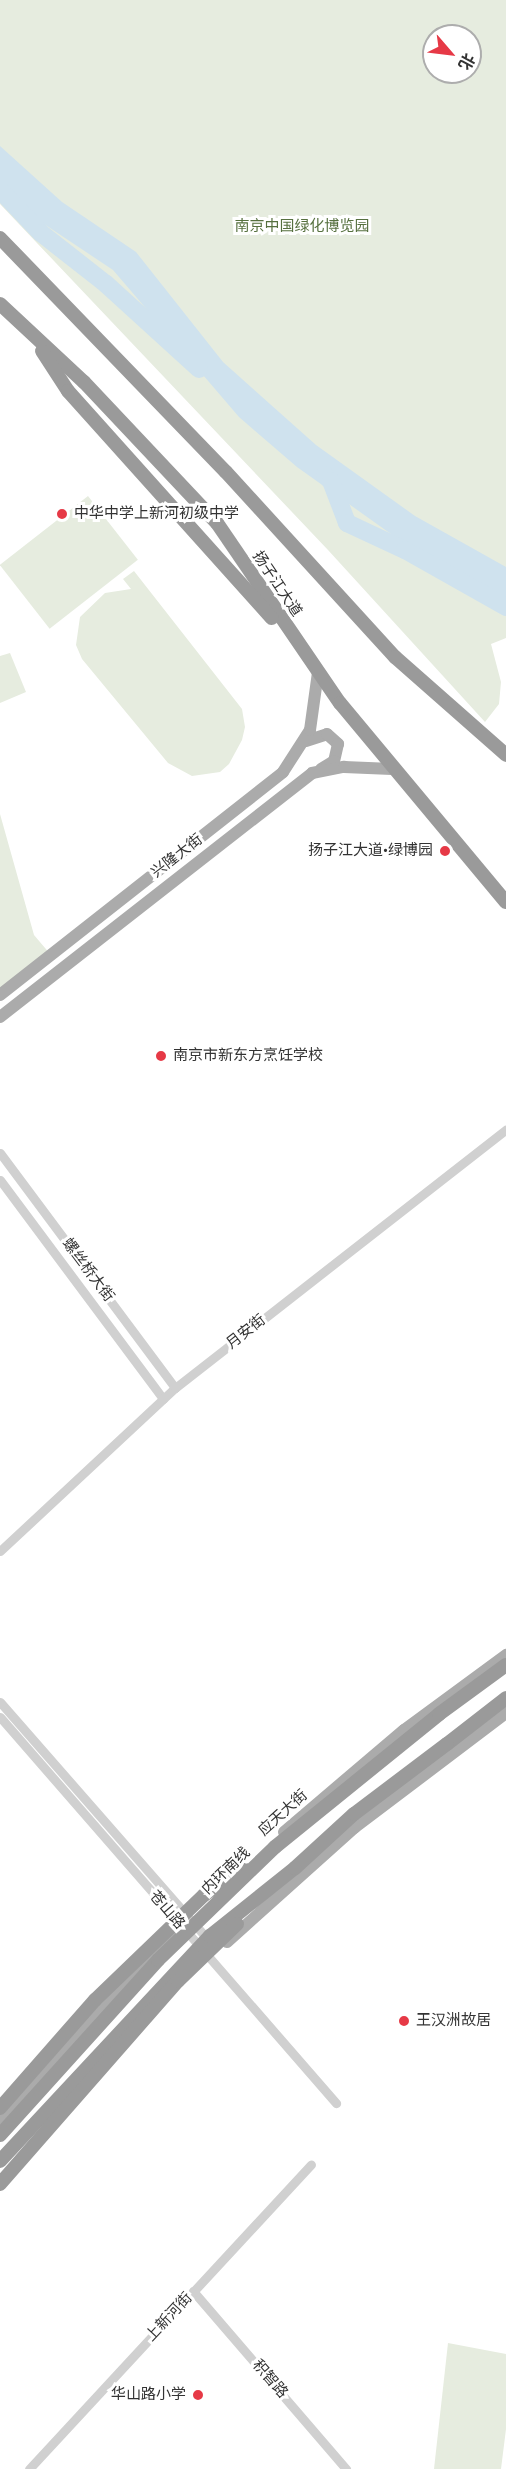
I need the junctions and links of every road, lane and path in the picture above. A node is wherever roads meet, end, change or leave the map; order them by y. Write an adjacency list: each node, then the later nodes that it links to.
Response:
1 (0, 238): 7 (highway)
2 (0, 304): 3 (highway, 扬子江大道)
3 (32, 337): 4 (highway); 4 (highway, 扬子江大道)
4 (302, 652): 5 (highway, 扬子江大道)
5 (318, 672): 6 (main road, 兴隆大街); 8 (highway, 扬子江大道)
6 (304, 743): 9 (main road); 11 (main road, 兴隆大街)
7 (506, 755)
8 (392, 769): 9 (main road, 兴隆大街); 10 (highway, 扬子江大道)
9 (312, 773): 12 (main road, 兴隆大街)
10 (506, 902)
11 (0, 995)
12 (0, 1017)
13 (506, 1129): 16 (street, 月安街)
14 (0, 1153): 16 (street, 螺丝桥大街)
15 (0, 1180): 17 (street, 螺丝桥大街)
16 (175, 1388): 17 (street, 月安街)
17 (163, 1399): 18 (street, 月安街)
18 (0, 1551)
19 (506, 1655): 27 (main road, 应天大街)
20 (506, 1665): 25 (highway, 内环南线, bridge)
21 (506, 1698): 26 (highway, bridge)
22 (0, 1702): 27 (street, 苍山路)
23 (506, 1713): 28 (main road)
24 (0, 1717): 27 (street, 苍山路)
25 (275, 1847): 30 (highway, bridge); 32 (highway, 内环南线, bridge)
26 (295, 1868): 33 (highway, bridge); 36 (highway, bridge)
27 (184, 1922): 28 (street, 苍山路); 31 (main road, 应天大街)
28 (214, 1955): 29 (street, 苍山路); 35 (main road)
29 (336, 2103)
30 (0, 2108)
31 (0, 2120)
32 (0, 2135)
33 (0, 2161)
34 (311, 2164): 37 (street, 上新河街)
35 (0, 2174)
36 (0, 2184)
37 (193, 2292): 38 (street, 上新河街); 39 (street, 积智路)
38 (28, 2469)
39 (346, 2469)

